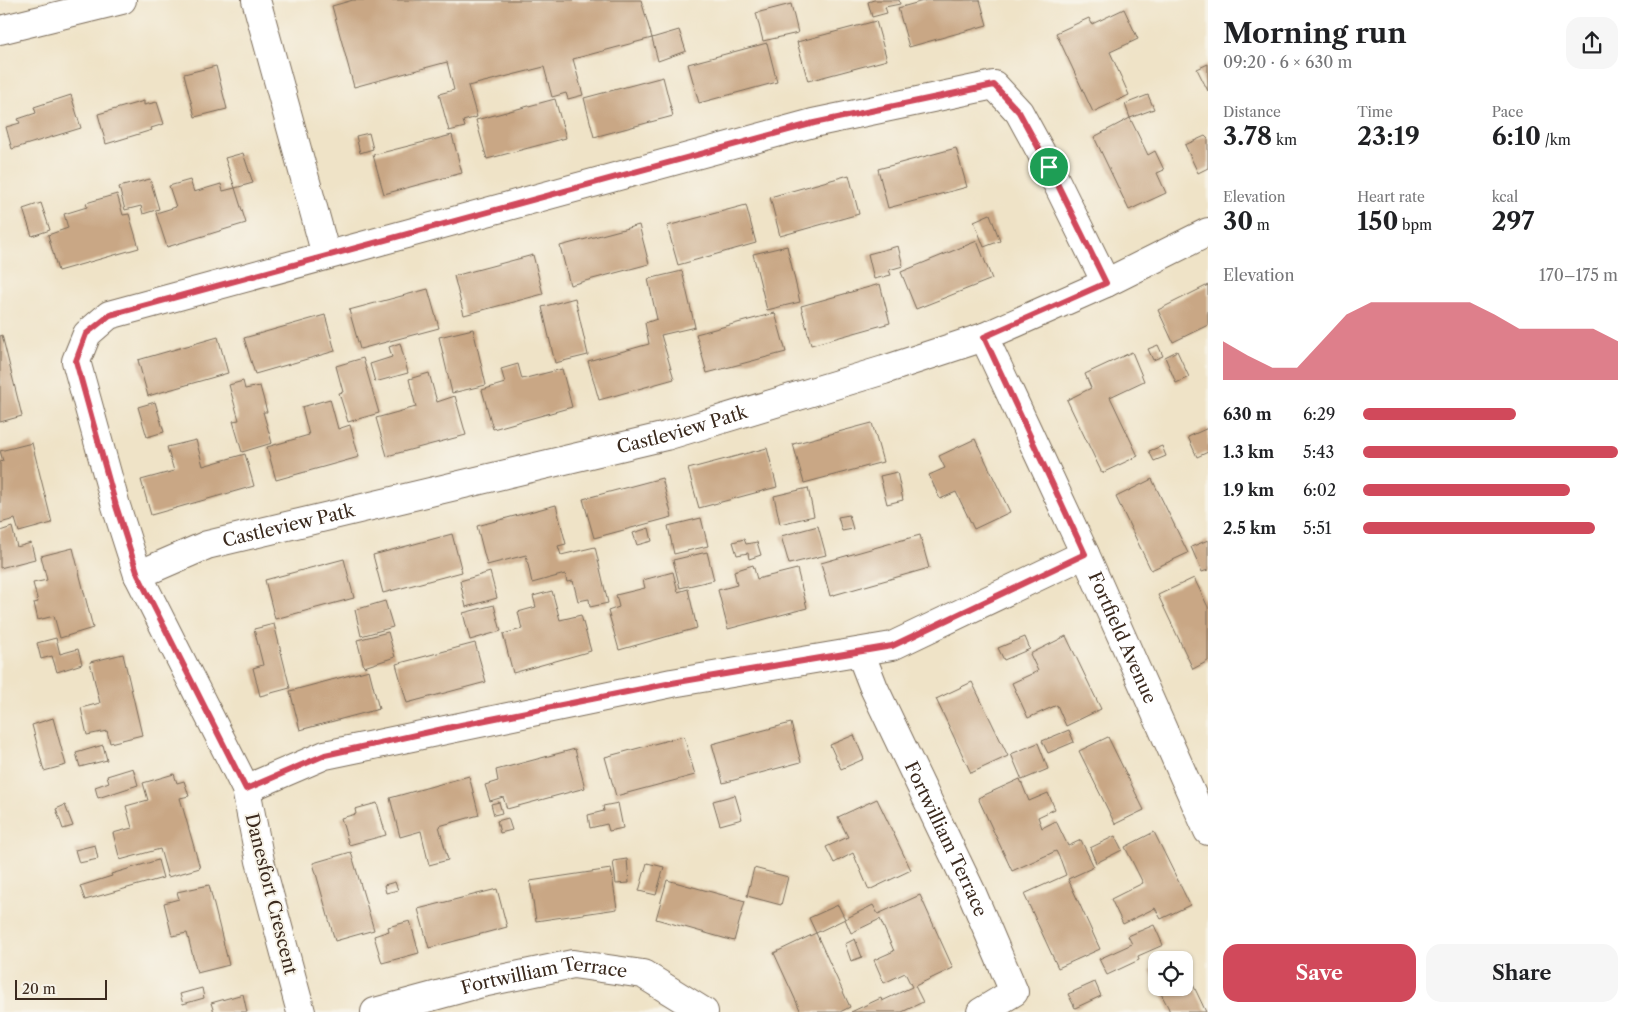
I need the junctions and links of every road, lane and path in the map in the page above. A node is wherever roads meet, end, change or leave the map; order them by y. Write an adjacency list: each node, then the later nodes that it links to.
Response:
1 (122, 0): 3 (street)
2 (256, 0): 5 (street)
3 (0, 30)
4 (1208, 232): 6 (street, Castleview Patk)
5 (326, 255): 6 (street, Danesfort Crescent); 9 (street, Danesfort Crescent)
6 (1106, 283): 7 (street, Castleview Patk)
7 (984, 337): 8 (street, Fortfield Avenue); 9 (street, Castleview Patk)
8 (1085, 554): 10 (street); 12 (street, Fortfield Avenue)
9 (138, 575): 11 (street, Danesfort Crescent)
10 (860, 652): 11 (street); 16 (street, Fortwilliam Terrace)
11 (246, 789): 13 (street, Danesfort Crescent)
12 (1208, 831)
13 (302, 1012)
14 (375, 1012): 15 (street, Fortwilliam Terrace)
15 (704, 1012)
16 (981, 1012)

